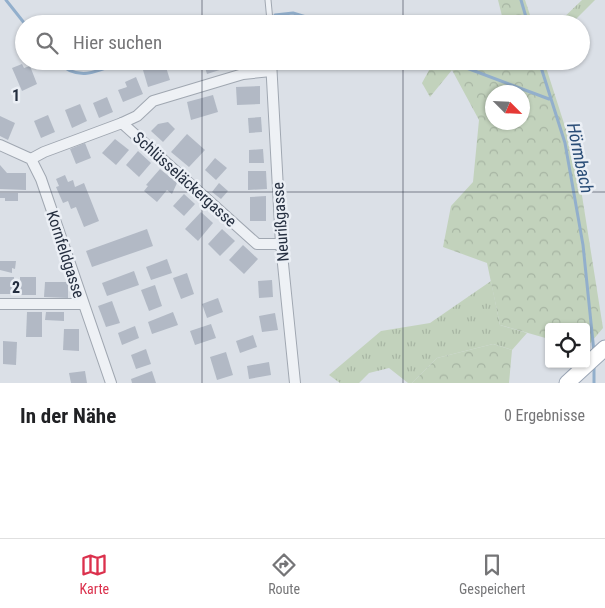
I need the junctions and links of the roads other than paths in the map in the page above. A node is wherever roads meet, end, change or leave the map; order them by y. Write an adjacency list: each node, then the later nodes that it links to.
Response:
1 (268, 0): 2 (lane)
2 (269, 15)
3 (257, 70): 5 (street)
4 (271, 70): 8 (street, Neurißgasse)
5 (122, 123): 7 (street, Schlüsseläckergasse); 8 (street, Schlüsseläckergasse)
6 (0, 145): 7 (street)
7 (31, 159): 10 (street, Kornfeldgasse)
8 (281, 244): 13 (street, Neurißgasse)
9 (0, 304): 10 (street)
10 (83, 304): 12 (street, Kornfeldgasse)
11 (605, 348): 14 (main road)
12 (111, 383)
13 (295, 383)
14 (567, 383)

